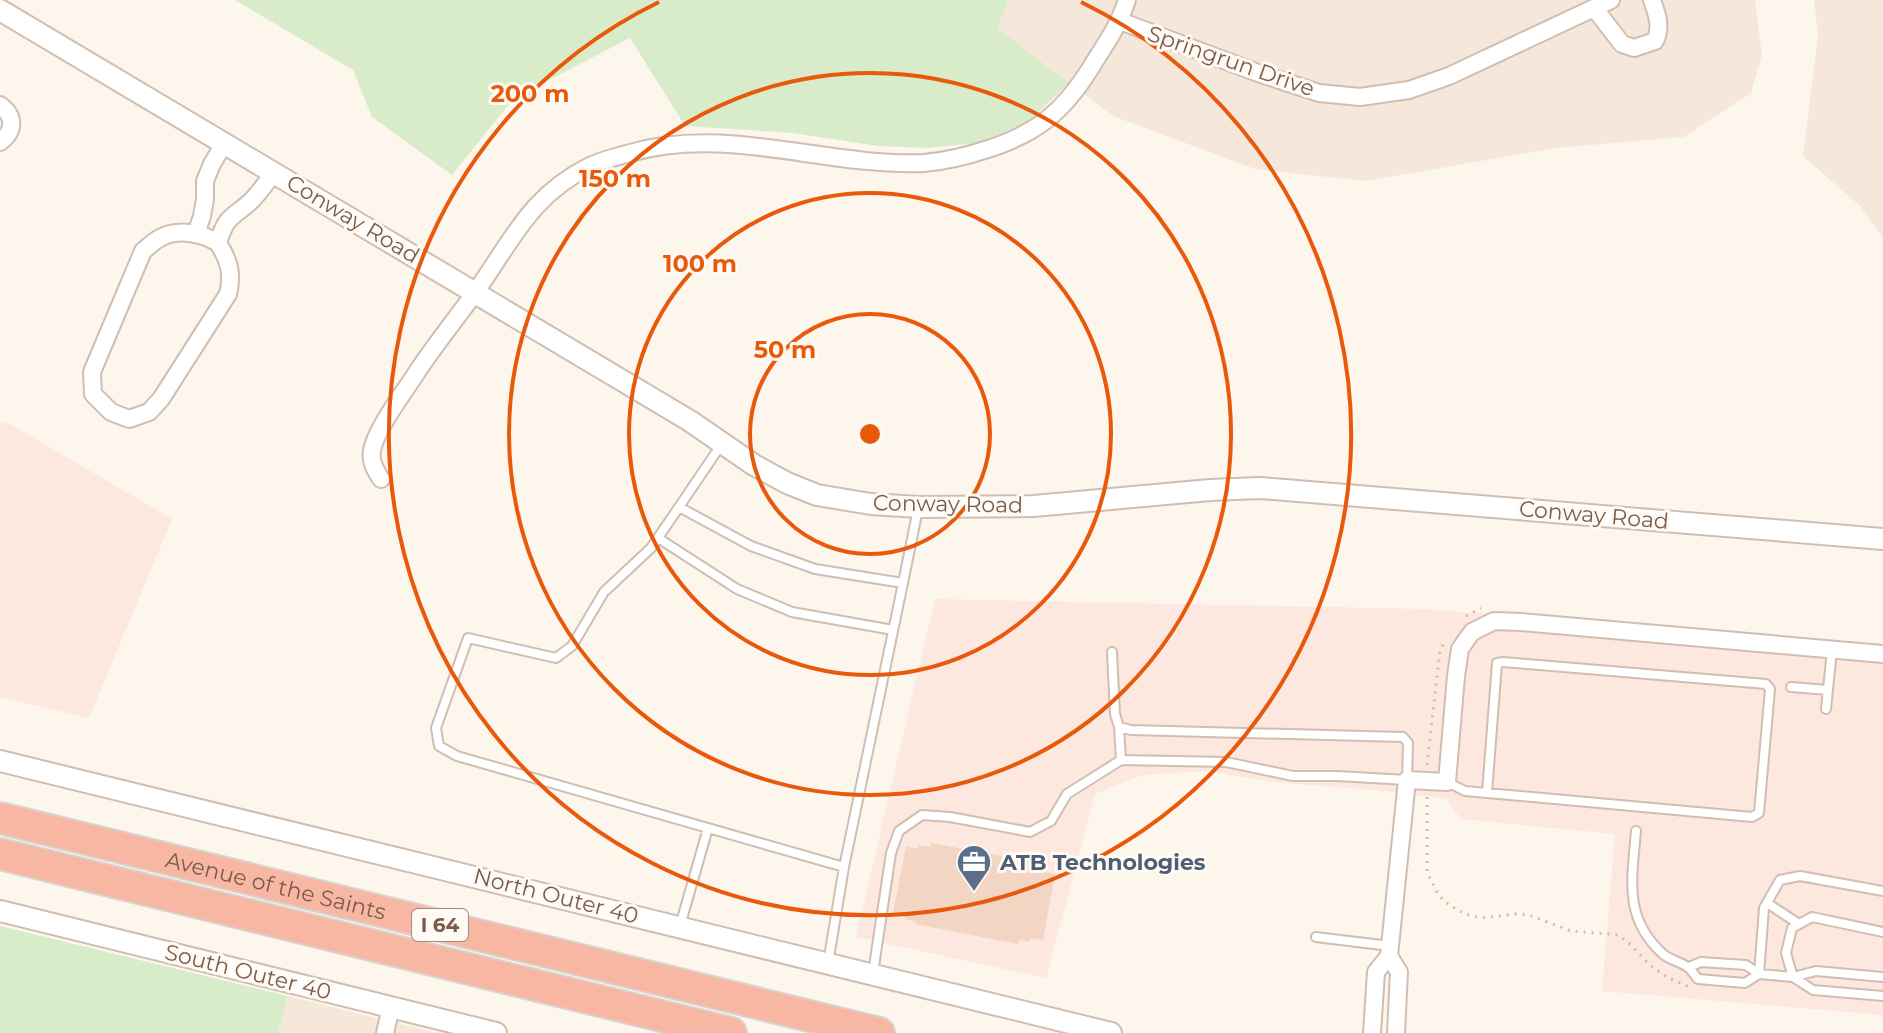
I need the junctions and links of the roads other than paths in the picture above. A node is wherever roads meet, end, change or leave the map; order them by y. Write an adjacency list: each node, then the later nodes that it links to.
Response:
1 (1127, 0): 6 (street)
2 (1611, 0): 4 (street, Springrun Drive)
3 (1652, 0): 4 (street)
4 (1595, 9): 6 (street, Springrun Drive)
5 (0, 10): 9 (street, Conway Road)
6 (1120, 21): 15 (street)
7 (0, 105): 8 (street)
8 (0, 142)
9 (225, 142): 10 (street, Conway Road); 11 (street)
10 (274, 172): 12 (street); 15 (street, Conway Road)
11 (205, 199): 12 (street); 13 (street)
12 (234, 213): 14 (street)
13 (196, 234): 14 (street); 14 (street)
14 (218, 243)
15 (476, 292): 16 (street, Conway Road); 17 (street)
16 (722, 444): 18 (lane); 19 (street, Conway Road)
17 (381, 479)
18 (679, 507): 20 (lane); 22 (lane)
19 (919, 507): 21 (street, Conway Road); 22 (lane)
20 (658, 538): 23 (lane); 37 (lane)
21 (1883, 539)
22 (903, 583): 23 (lane)
23 (893, 630): 40 (lane)
24 (1832, 650): 26 (street); 28 (lane); 34 (street)
25 (1112, 652): 30 (lane)
26 (1883, 654)
27 (1791, 687): 28 (lane)
28 (1828, 690): 29 (lane)
29 (1826, 709)
30 (1119, 727): 31 (lane); 33 (lane)
31 (1121, 760): 33 (lane); 51 (lane)
32 (0, 761): 45 (street, North Outer 40)
33 (1407, 780): 34 (street); 48 (street)
34 (1447, 782): 35 (lane)
35 (1487, 793): 35 (lane)
36 (0, 818): 60 (highway, Avenue of the Saints / I 64)
37 (708, 828): 40 (lane); 45 (lane)
38 (1636, 831): 50 (lane)
39 (0, 854): 59 (highway, Avenue of the Saints / I 64)
40 (844, 867): 49 (lane)
41 (1883, 891): 42 (lane)
42 (1767, 903): 44 (lane); 52 (lane)
43 (0, 911): 56 (street, South Outer 40)
44 (1799, 924): 46 (lane); 53 (lane)
45 (680, 926): 49 (street, North Outer 40)
46 (1883, 932)
47 (1316, 937): 48 (lane)
48 (1390, 951): 62 (street); 63 (street)
49 (828, 963): 51 (street, North Outer 40)
50 (1689, 967): 52 (lane); 52 (lane)
51 (873, 974): 61 (street, North Outer 40)
52 (1759, 974): 53 (lane)
53 (1793, 977): 54 (lane); 55 (lane)
54 (1883, 977)
55 (1883, 996)
56 (391, 1007): 57 (street); 58 (street, South Outer 40)
57 (385, 1033)
58 (496, 1033)
59 (731, 1033)
60 (879, 1033)
61 (1111, 1033)
62 (1372, 1033)
63 (1396, 1033)

